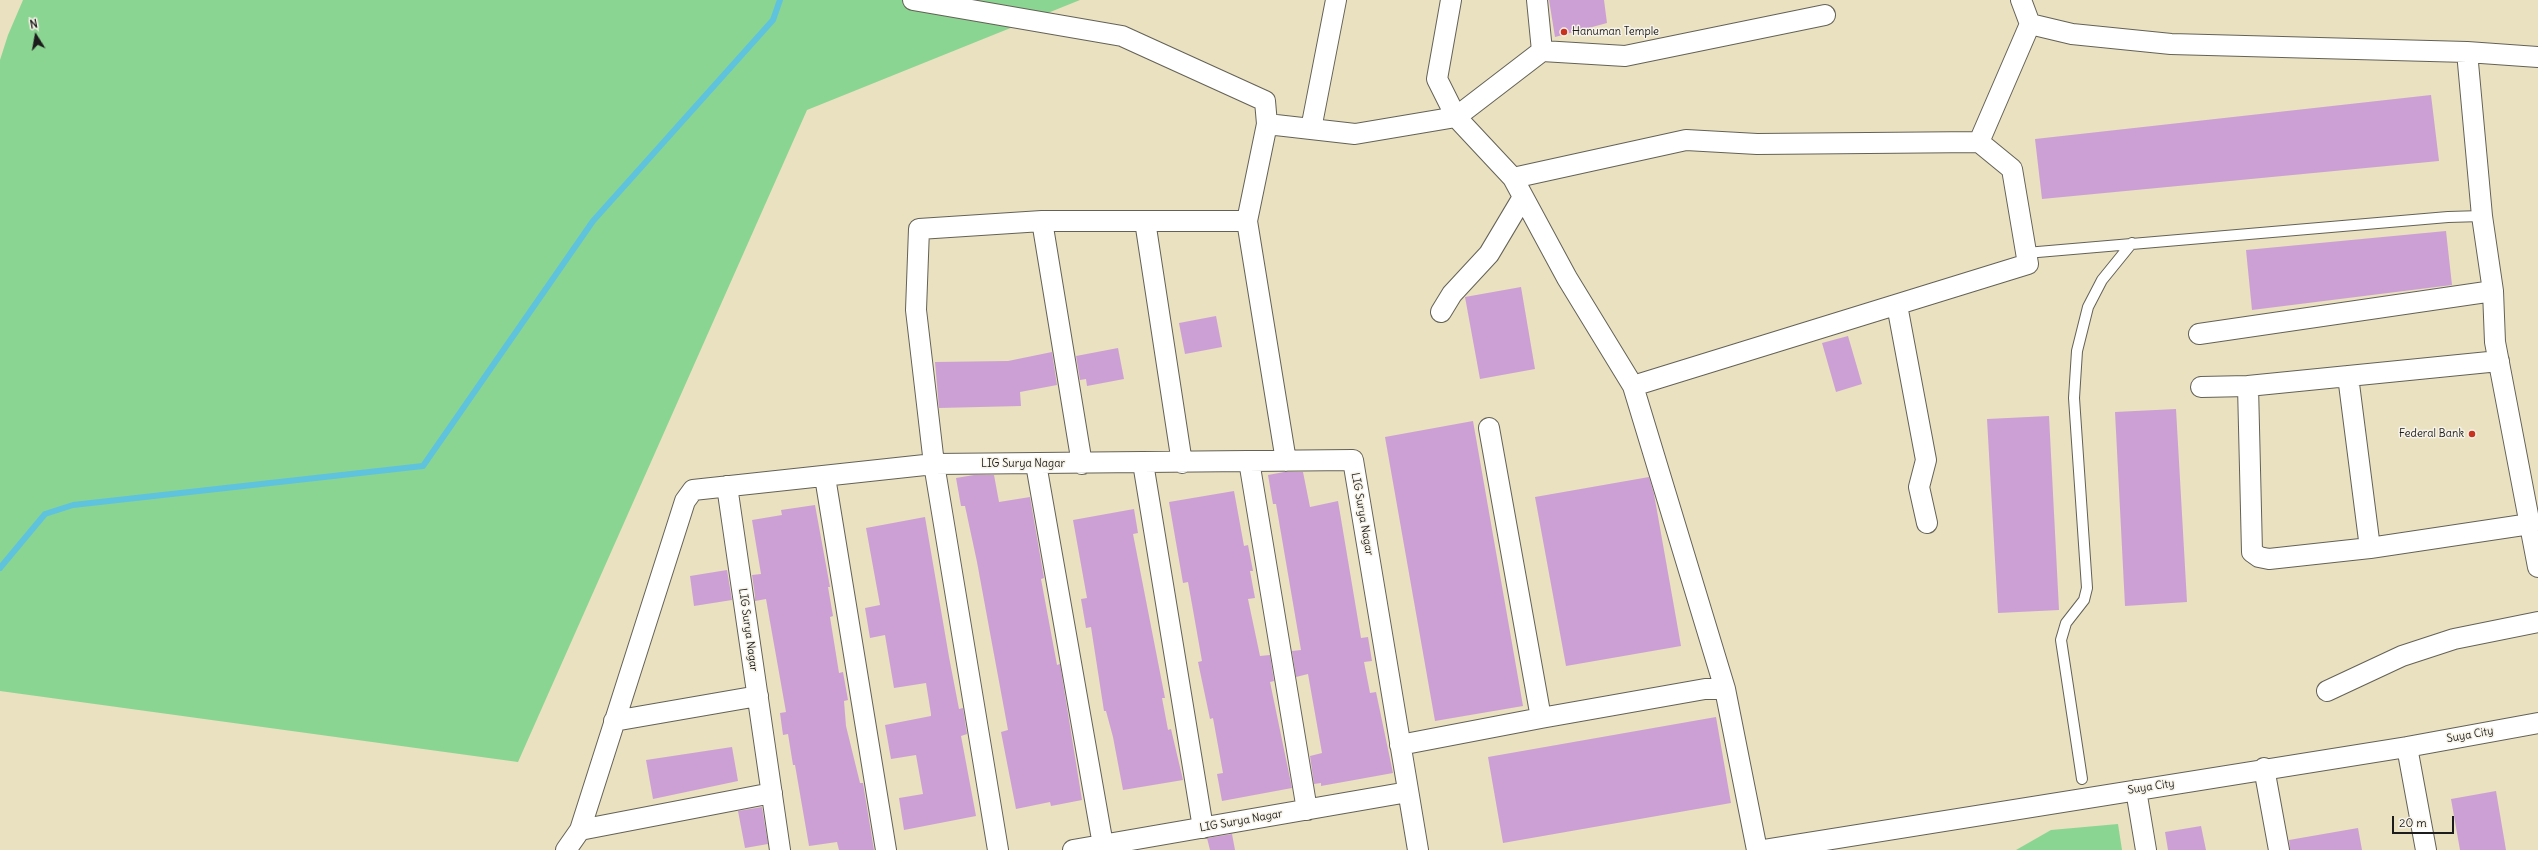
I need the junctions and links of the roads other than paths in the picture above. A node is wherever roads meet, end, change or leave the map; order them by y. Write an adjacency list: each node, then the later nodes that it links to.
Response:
1 (913, 0): 12 (street)
2 (1336, 0): 13 (street)
3 (1451, 0): 11 (street)
4 (1537, 0): 8 (street)
5 (2021, 0): 7 (street)
6 (1825, 15): 8 (street)
7 (2030, 24): 9 (street); 14 (street)
8 (1542, 52): 11 (street)
9 (2467, 52): 10 (street); 17 (street)
10 (2538, 57)
11 (1456, 116): 13 (street); 15 (street)
12 (1267, 124): 13 (street); 20 (street)
13 (1311, 129)
14 (1979, 142): 15 (street); 22 (street)
15 (1513, 178): 16 (street)
16 (1523, 197): 25 (street); 29 (street)
17 (2482, 216): 21 (lane); 23 (street)
18 (1042, 221): 19 (street); 37 (street); 39 (street)
19 (1145, 221): 20 (street); 36 (street)
20 (1248, 221): 33 (street)
21 (2132, 243): 22 (lane); 56 (lane)
22 (2026, 253): 24 (street)
23 (2492, 291): 26 (street); 27 (street)
24 (1897, 305): 29 (street); 42 (street)
25 (1440, 312)
26 (2199, 334)
27 (2499, 361): 28 (street); 43 (street)
28 (2348, 376): 31 (street); 44 (street)
29 (1633, 386): 47 (street)
30 (2201, 386): 31 (street)
31 (2248, 386): 44 (street)
32 (1488, 428): 50 (street)
33 (1286, 461): 34 (street, LIG Surya Nagar); 53 (street, LIG Surya Nagar)
34 (1248, 462): 36 (street, LIG Surya Nagar); 60 (street)
35 (1143, 463): 36 (street, LIG Surya Nagar); 39 (street, LIG Surya Nagar); 61 (street)
36 (1182, 463)
37 (934, 464): 38 (street, LIG Surya Nagar); 40 (street, LIG Surya Nagar); 67 (street)
38 (1036, 464): 39 (street, LIG Surya Nagar); 63 (street)
39 (1082, 464)
40 (825, 477): 41 (street, LIG Surya Nagar); 66 (street)
41 (727, 486): 49 (street, LIG Surya Nagar); 51 (street)
42 (1927, 523)
43 (2530, 524): 44 (street); 45 (street)
44 (2370, 548)
45 (2538, 567)
46 (2538, 622): 48 (street)
47 (1725, 689): 50 (street); 70 (street)
48 (2326, 691)
49 (758, 696): 51 (street); 59 (street, LIG Surya Nagar)
50 (1542, 718): 53 (street)
51 (614, 721): 62 (street)
52 (2538, 723): 54 (street, Suya City)
53 (1400, 745): 58 (street, LIG Surya Nagar)
54 (2407, 747): 55 (street, Suya City); 74 (street)
55 (2264, 768): 57 (street, Suya City); 73 (street)
56 (2082, 779)
57 (2136, 790): 71 (street, Suya City); 72 (street)
58 (1408, 792): 60 (street, LIG Surya Nagar); 69 (street, LIG Surya Nagar)
59 (772, 793): 62 (street); 65 (street, LIG Surya Nagar)
60 (1307, 810): 61 (street, LIG Surya Nagar)
61 (1203, 828): 63 (street, LIG Surya Nagar)
62 (580, 830): 64 (street)
63 (1103, 845): 68 (street, LIG Surya Nagar)
64 (566, 850)
65 (780, 850)
66 (886, 850)
67 (998, 850)
68 (1073, 850)
69 (1418, 850)
70 (1757, 850)
71 (1763, 850)
72 (2146, 850)
73 (2279, 850)
74 (2426, 850)

